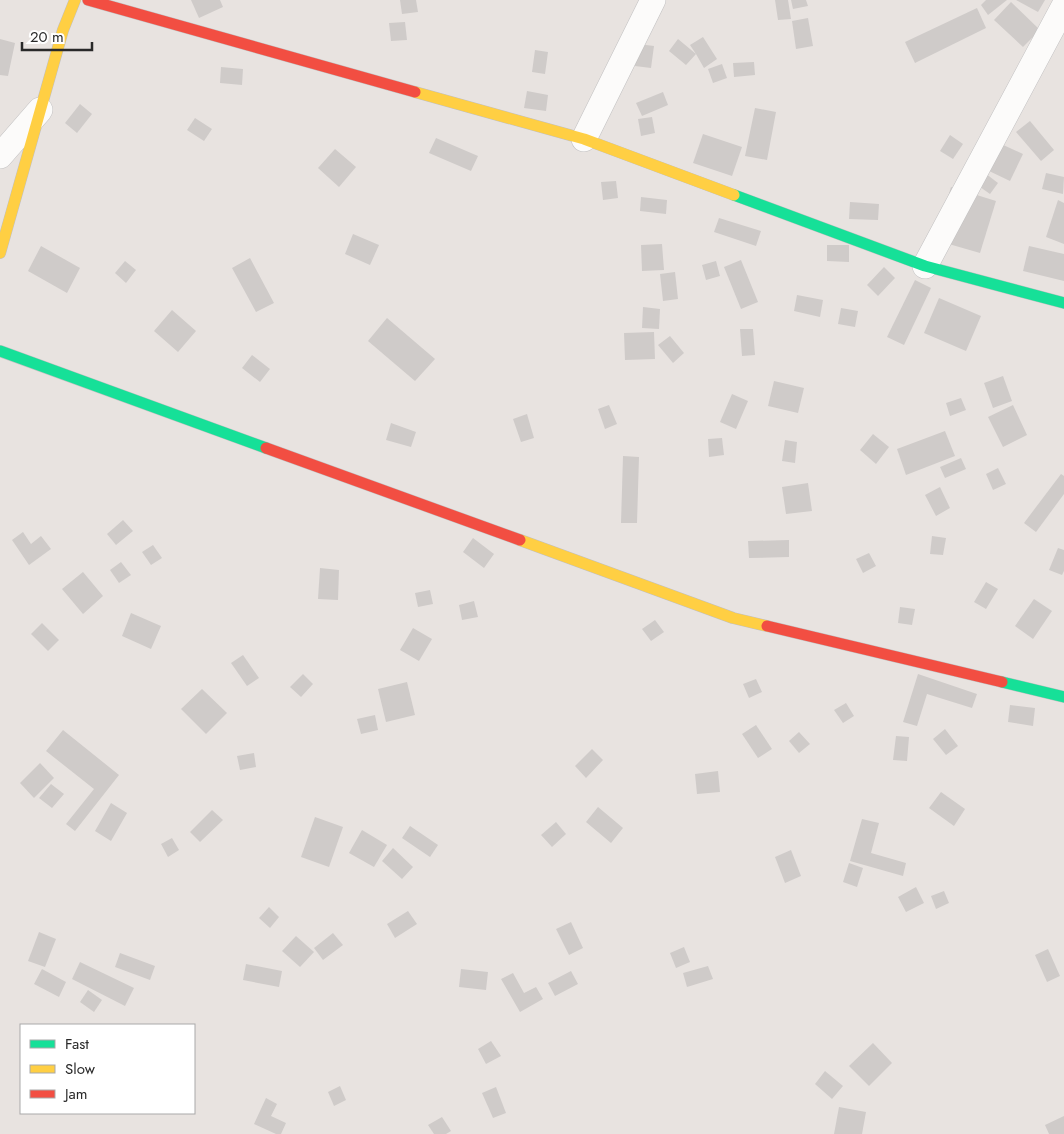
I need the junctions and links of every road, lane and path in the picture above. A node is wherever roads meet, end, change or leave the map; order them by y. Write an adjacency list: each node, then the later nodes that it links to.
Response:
1 (75, 0): 5 (street)
2 (88, 0): 6 (street)
3 (653, 0): 6 (street)
4 (1064, 6): 9 (street)
5 (40, 110): 7 (street); 8 (street)
6 (584, 139): 9 (street)
7 (0, 156)
8 (0, 253)
9 (925, 266): 10 (street)
10 (1064, 302)
11 (0, 351): 12 (street)
12 (1064, 697)

